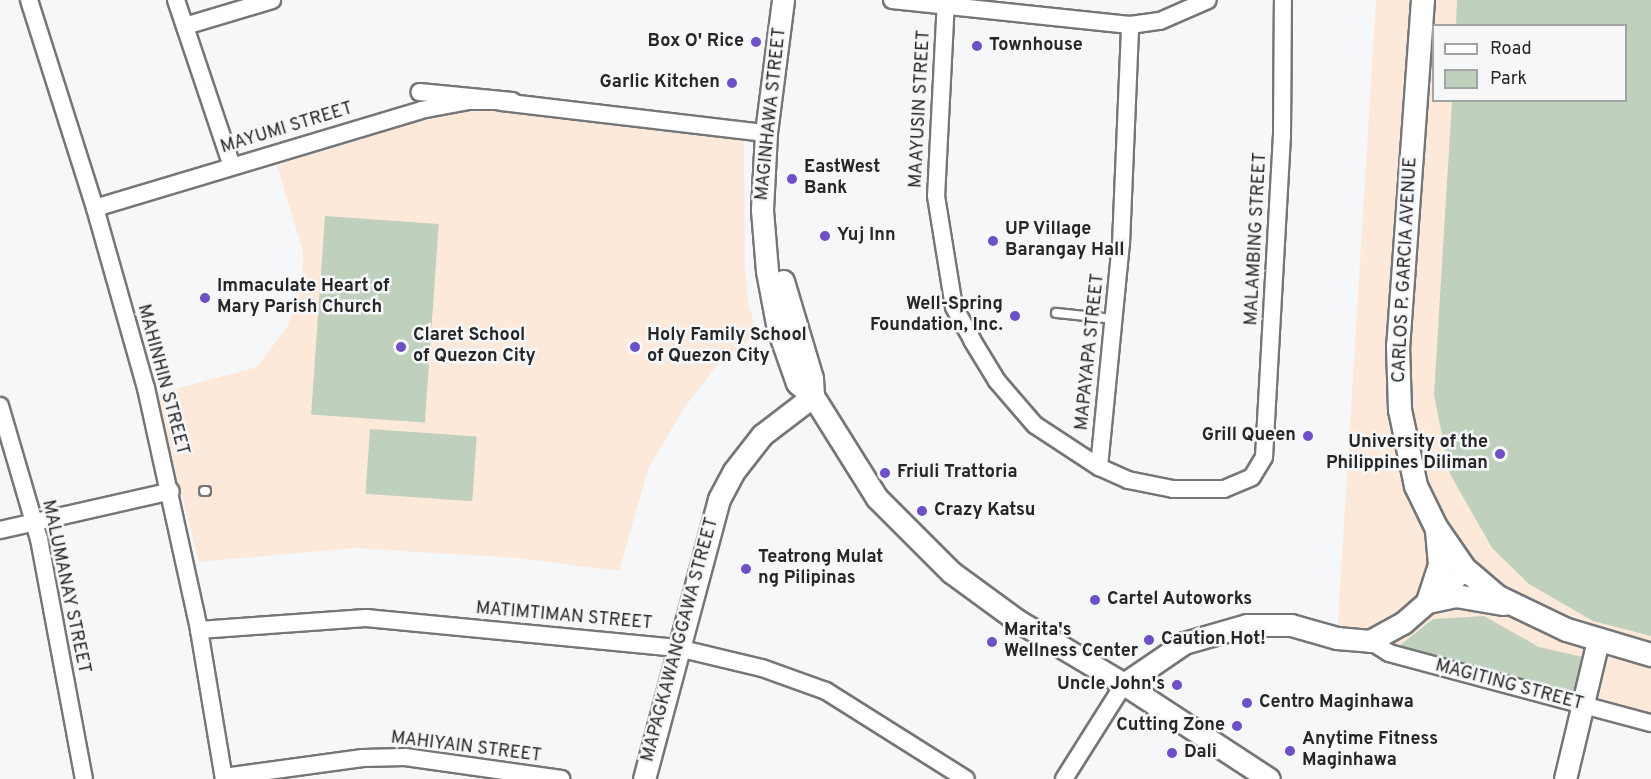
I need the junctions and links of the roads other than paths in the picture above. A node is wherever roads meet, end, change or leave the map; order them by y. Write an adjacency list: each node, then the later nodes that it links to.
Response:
1 (29, 0): 15 (street, MAHINHIN STREET)
2 (176, 0): 12 (street)
3 (272, 0): 12 (street)
4 (783, 0): 13 (street, MAGINHAWA STREET)
5 (797, 0): 18 (street, MAGINHAWA STREET)
6 (892, 0): 10 (street)
7 (1208, 0): 11 (street)
8 (1283, 0): 21 (street, MALAMBING STREET)
9 (1423, 0): 24 (main road, CARLOS P. GARCIA AVENUE)
10 (946, 3): 11 (street); 20 (street, MAAYUSIN STREET)
11 (1130, 25): 17 (street, MAPAYAPA STREET)
12 (185, 26): 14 (street)
13 (766, 133): 14 (street, MAYUMI STREET); 18 (street, MAGINHAWA STREET)
14 (232, 166): 15 (street, MAYUMI STREET)
15 (95, 208): 22 (street, MAHINHIN STREET)
16 (1056, 313): 17 (lane)
17 (1114, 319): 20 (street, MAPAYAPA STREET)
18 (813, 396): 32 (street, MAPAGKAWANGGAWA STREET); 34 (street, MAGINHAWA STREET)
19 (0, 406): 23 (street, MALUMANAY STREET)
20 (1099, 467): 21 (street, MAAYUSIN STREET)
21 (1252, 477)
22 (171, 491): 23 (street); 29 (street, MAHINHIN STREET)
23 (34, 522): 25 (street); 38 (street, MALUMANAY STREET)
24 (1436, 527): 26 (main road, CARLOS P. GARCIA AVENUE); 27 (main road)
25 (0, 530)
26 (1465, 569): 27 (street); 28 (main road, CARLOS P. GARCIA AVENUE)
27 (1428, 602): 28 (main road); 31 (street)
28 (1517, 607): 30 (main road, CARLOS P. GARCIA AVENUE)
29 (199, 630): 32 (street, MATIMTIMAN STREET); 37 (street, MAHINHIN STREET)
30 (1598, 640): 33 (main road, CARLOS P. GARCIA AVENUE); 35 (street)
31 (1370, 641): 34 (street, MAGITING STREET); 35 (street, MAGITING STREET)
32 (678, 648): 40 (street, MAPAGKAWANGGAWA STREET); 41 (street, MATIMTIMAN STREET)
33 (1651, 655)
34 (1124, 684): 42 (street, MAGITING STREET); 43 (street, MAGINHAWA STREET)
35 (1581, 706): 36 (street, MAGITING STREET); 44 (street)
36 (1651, 723)
37 (224, 778): 39 (street, MAHIYAIN STREET)
38 (84, 779)
39 (561, 779)
40 (645, 779)
41 (966, 779)
42 (1064, 779)
43 (1269, 779)
44 (1565, 779)

